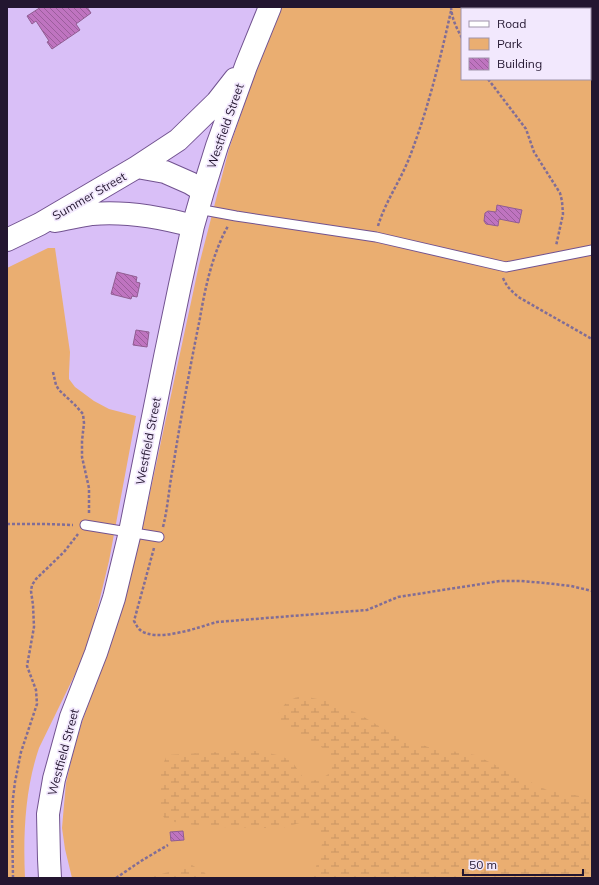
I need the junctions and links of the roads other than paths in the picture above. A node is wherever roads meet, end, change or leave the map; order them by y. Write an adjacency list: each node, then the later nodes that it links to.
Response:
1 (270, 7): 2 (main road, Westfield Street)
2 (246, 66): 3 (main road, Summer Street); 4 (main road, Westfield Street)
3 (137, 168): 4 (main road, Summer Street); 5 (main road, Summer Street)
4 (198, 209): 5 (main road, Summer Street); 7 (lane); 9 (main road, Westfield Street)
5 (40, 224): 6 (main road, Summer Street)
6 (7, 240)
7 (592, 250)
8 (85, 525): 9 (lane)
9 (130, 532): 10 (lane); 11 (main road, Westfield Street)
10 (159, 536)
11 (50, 878)

